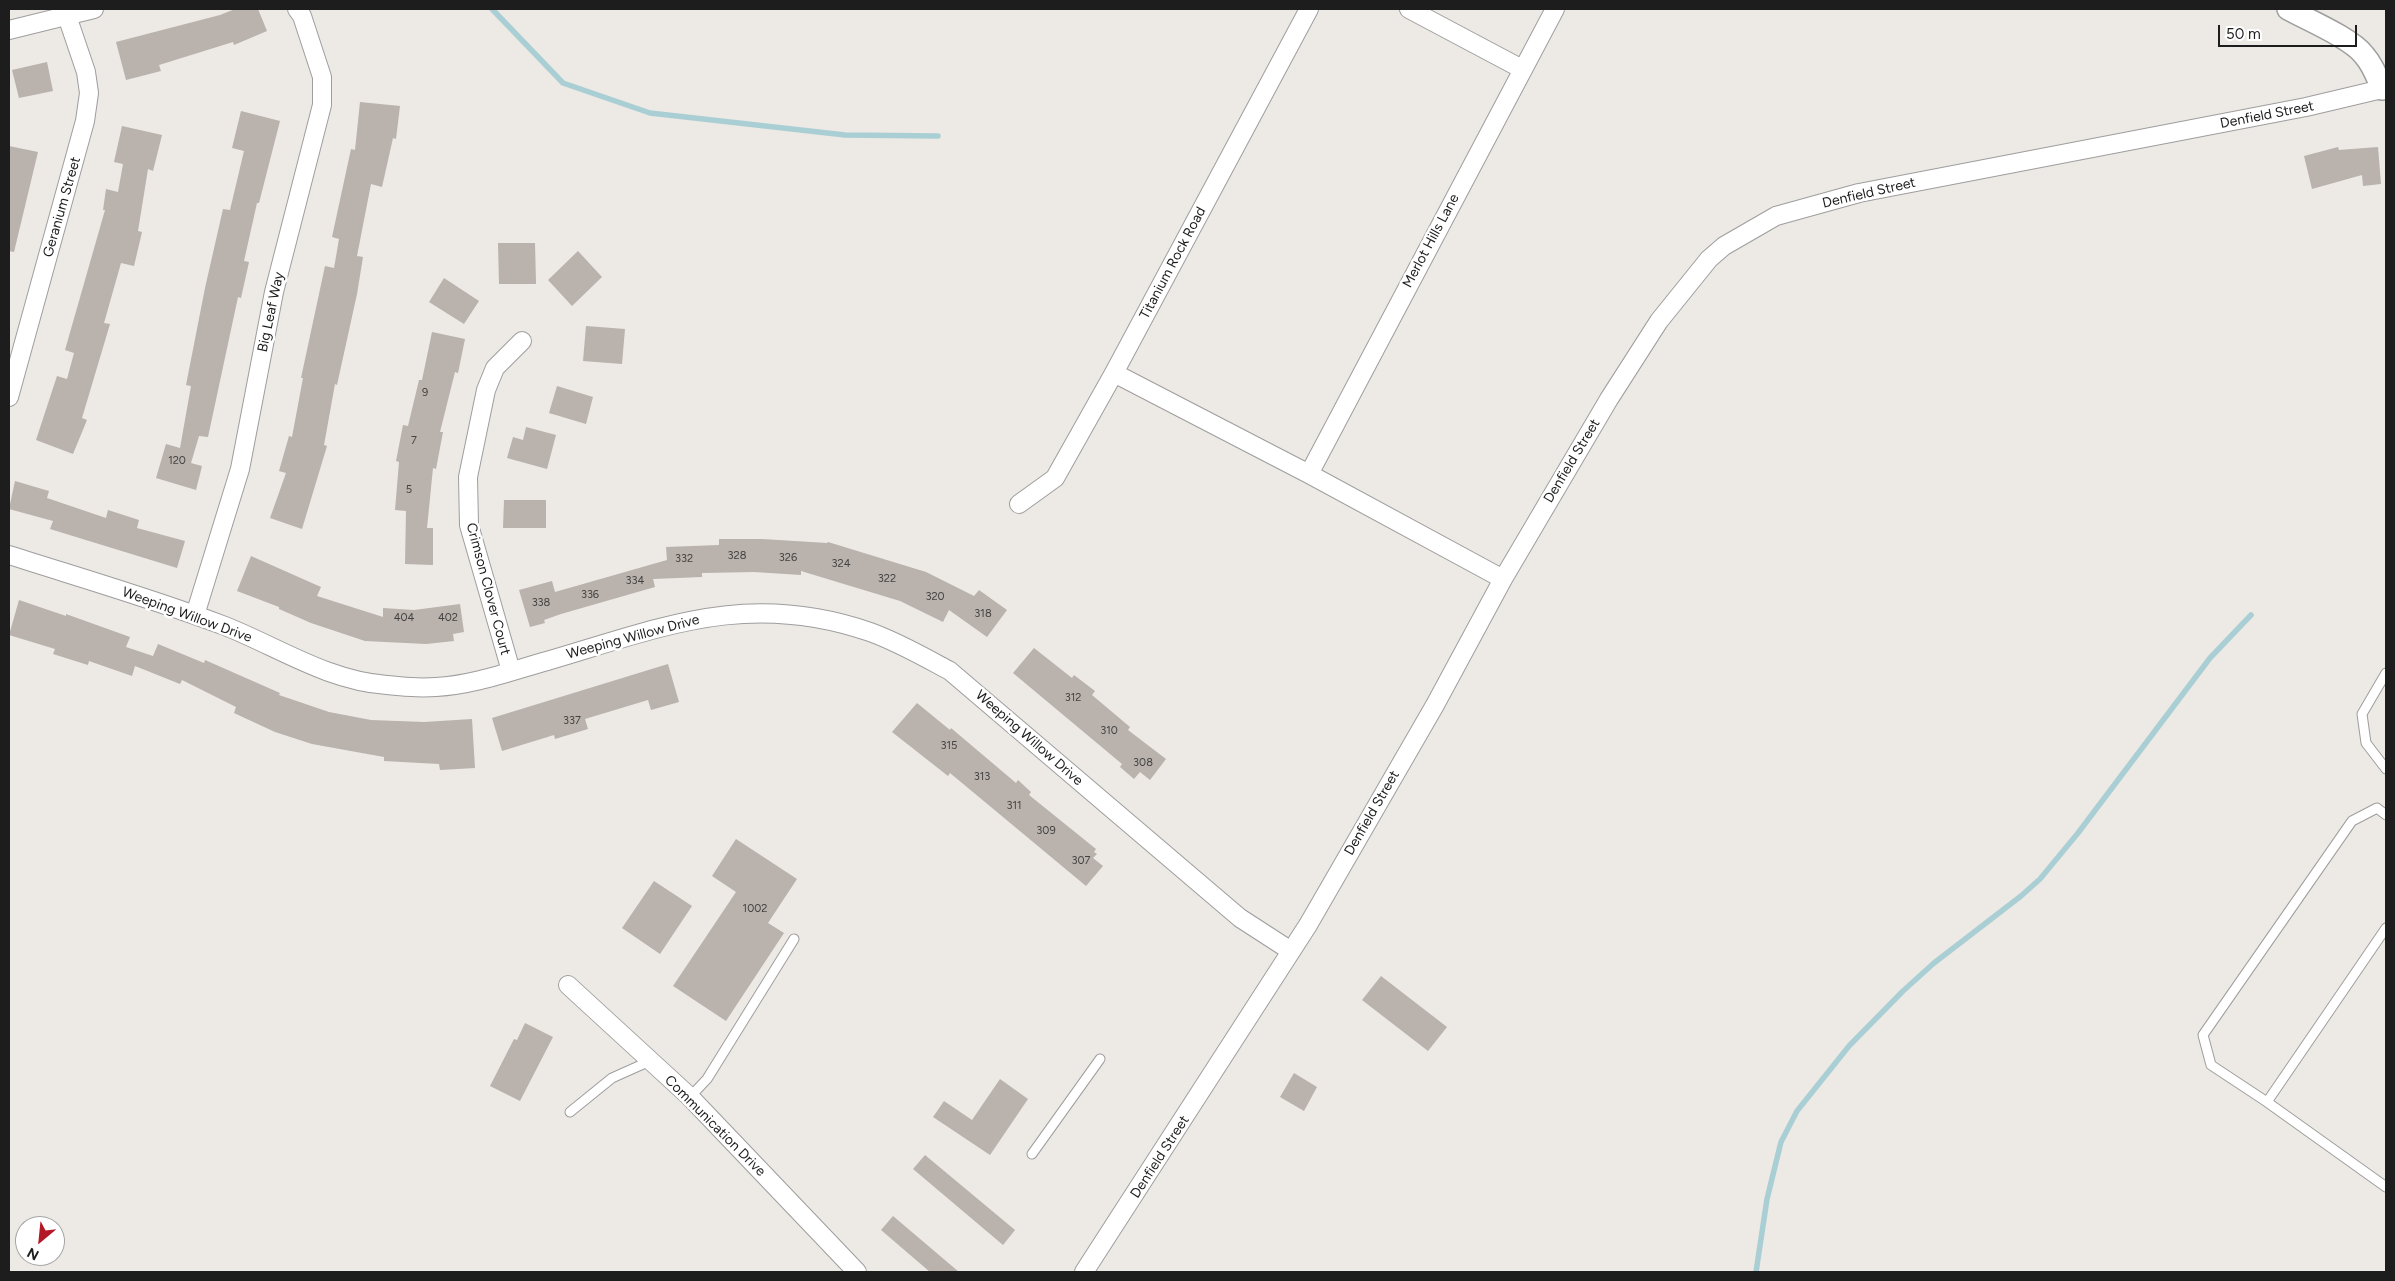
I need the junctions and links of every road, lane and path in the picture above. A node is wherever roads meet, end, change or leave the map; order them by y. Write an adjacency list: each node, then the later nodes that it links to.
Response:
1 (94, 9): 7 (street)
2 (297, 9): 18 (street, Big Leaf Way)
3 (1309, 9): 12 (street, Titanium Rock Road)
4 (1409, 9): 9 (street)
5 (1555, 9): 9 (street, Merlot Hills Lane)
6 (2288, 9): 10 (street)
7 (68, 16): 8 (street); 13 (street, Geranium Street)
8 (9, 30)
9 (1522, 69): 14 (street, Merlot Hills Lane)
10 (2384, 88): 17 (street, Denfield Street)
11 (522, 341): 19 (street, Crimson Clover Court)
12 (1114, 373): 14 (street); 15 (street, Titanium Rock Road)
13 (9, 397)
14 (1309, 474): 17 (street)
15 (1020, 504)
16 (9, 555): 18 (street, Weeping Willow Drive)
17 (1503, 579): 27 (street, Denfield Street)
18 (194, 615): 19 (street, Weeping Willow Drive)
19 (511, 671): 27 (street, Weeping Willow Drive)
20 (2386, 673): 21 (lane)
21 (2377, 688): 22 (lane); 23 (lane)
22 (2386, 695)
23 (2386, 769)
24 (2386, 815): 32 (lane)
25 (2386, 928): 32 (lane)
26 (794, 939): 31 (lane)
27 (1291, 951): 37 (street, Denfield Street)
28 (568, 985): 30 (street, Communication Drive)
29 (1100, 1059): 34 (lane)
30 (650, 1061): 31 (street, Communication Drive); 33 (lane)
31 (690, 1097): 36 (street, Communication Drive)
32 (2266, 1102): 35 (lane)
33 (570, 1112)
34 (1032, 1154)
35 (2386, 1187)
36 (857, 1272)
37 (1084, 1272)

